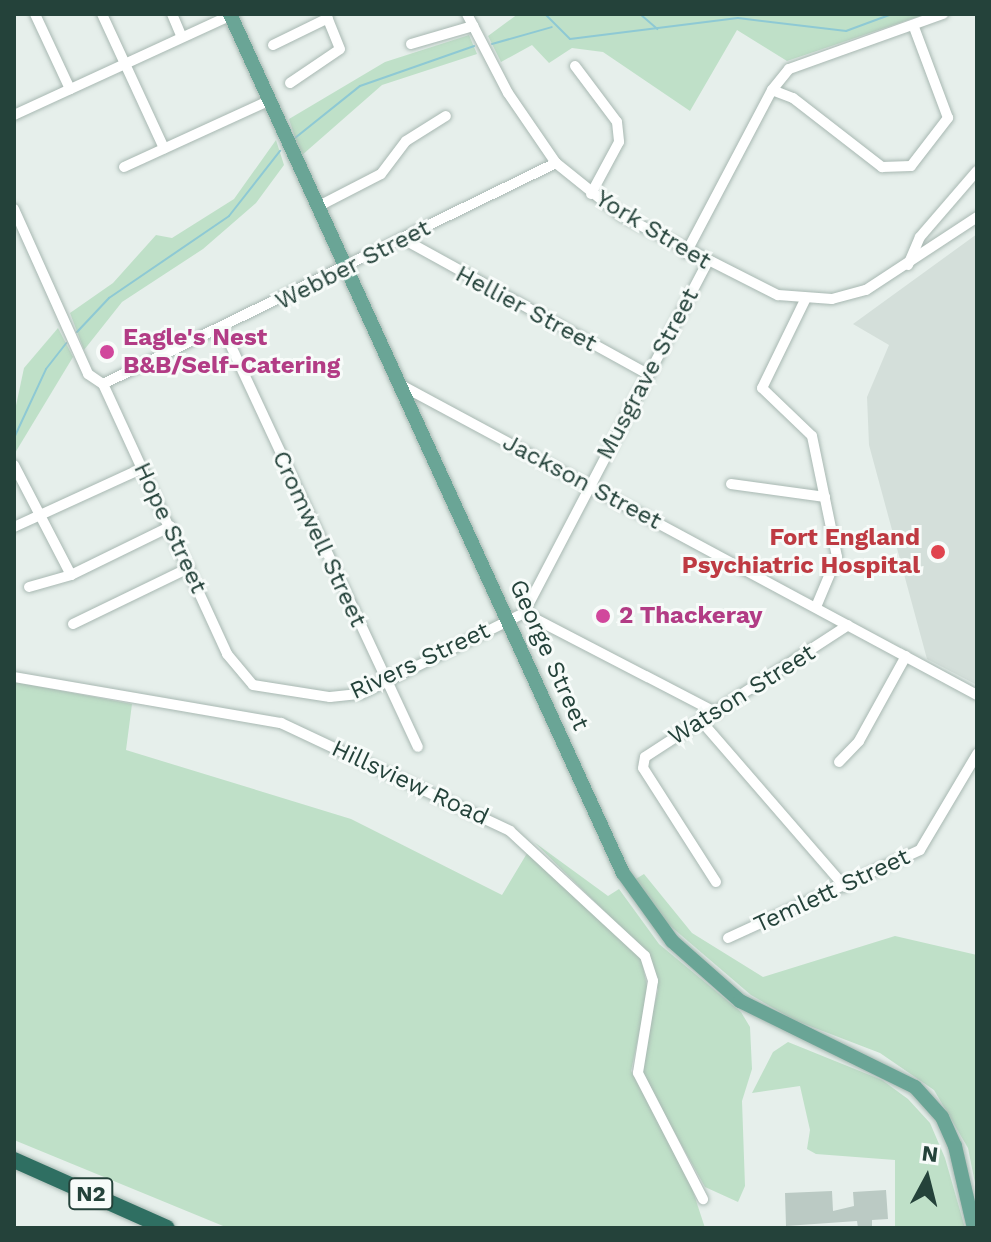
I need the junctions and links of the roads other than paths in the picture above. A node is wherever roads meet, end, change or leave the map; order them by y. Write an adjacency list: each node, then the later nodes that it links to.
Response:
1 (35, 14): 16 (street)
2 (102, 14): 13 (street)
3 (172, 14): 10 (street)
4 (467, 14): 8 (street, York Street)
5 (943, 14): 9 (street)
6 (232, 15): 10 (street); 18 (main road, George Street)
7 (327, 16): 12 (street); 15 (street)
8 (473, 26): 11 (street); 22 (street, York Street)
9 (914, 27): 17 (street); 17 (street)
10 (182, 37): 13 (street)
11 (411, 44)
12 (273, 45)
13 (125, 63): 16 (street); 21 (street)
14 (575, 66): 25 (street)
15 (290, 83)
16 (70, 89): 19 (street)
17 (772, 90): 30 (street)
18 (268, 101): 21 (street); 26 (main road, George Street)
19 (14, 115)
20 (446, 116): 26 (street)
21 (164, 148): 23 (street)
22 (556, 163): 25 (street, York Street); 29 (street, Webber Street)
23 (124, 167)
24 (977, 171): 32 (street)
25 (591, 194): 30 (street, York Street)
26 (317, 207): 33 (main road, George Street)
27 (14, 209): 38 (street, Hope Street)
28 (977, 217): 32 (street, York Street)
29 (405, 240): 33 (street, Webber Street); 36 (street, Hellier Street)
30 (686, 253): 31 (street, York Street)
31 (707, 263): 34 (street, York Street); 36 (street, Musgrave Street)
32 (908, 267): 34 (street, York Street)
33 (347, 271): 35 (street, Webber Street); 37 (main road, George Street)
34 (805, 300): 43 (street)
35 (223, 329): 38 (street, Webber Street); 58 (street, Cromwell Street)
36 (648, 374): 42 (street, Musgrave Street)
37 (397, 383): 42 (street, Jackson Street); 52 (main road, George Street)
38 (103, 384): 40 (street, Hope Street)
39 (14, 465): 44 (street)
40 (143, 468): 44 (street); 45 (street, Hope Street)
41 (731, 484): 43 (street)
42 (588, 486): 50 (street, Jackson Street); 51 (street, Musgrave Street)
43 (825, 497): 50 (street)
44 (40, 515): 46 (street); 48 (street)
45 (171, 526): 47 (street, Hope Street); 48 (street)
46 (14, 527)
47 (189, 568): 53 (street); 56 (street, Hope Street)
48 (71, 575): 49 (street)
49 (29, 587)
50 (816, 607): 54 (street, Jackson Street)
51 (524, 613): 52 (street, Rivers Street); 60 (street)
52 (509, 620): 58 (street, Rivers Street); 71 (main road, George Street)
53 (73, 624)
54 (848, 625): 55 (street, Jackson Street); 60 (street, Watson Street)
55 (906, 656): 59 (street, Jackson Street); 64 (street)
56 (238, 673): 58 (street, Rivers Street)
57 (14, 677): 69 (street, Hillsview Road)
58 (385, 682): 62 (street, Cromwell Street)
59 (977, 695)
60 (717, 713): 61 (street, Watson Street)
61 (702, 722): 65 (street, Watson Street); 66 (street)
62 (418, 747)
63 (977, 754): 66 (street, Temlett Street)
64 (839, 762)
65 (716, 882)
66 (845, 887): 67 (street, Temlett Street)
67 (728, 938)
68 (14, 1160): 70 (highway, N2)
69 (703, 1199)
70 (167, 1228)
71 (974, 1228)

